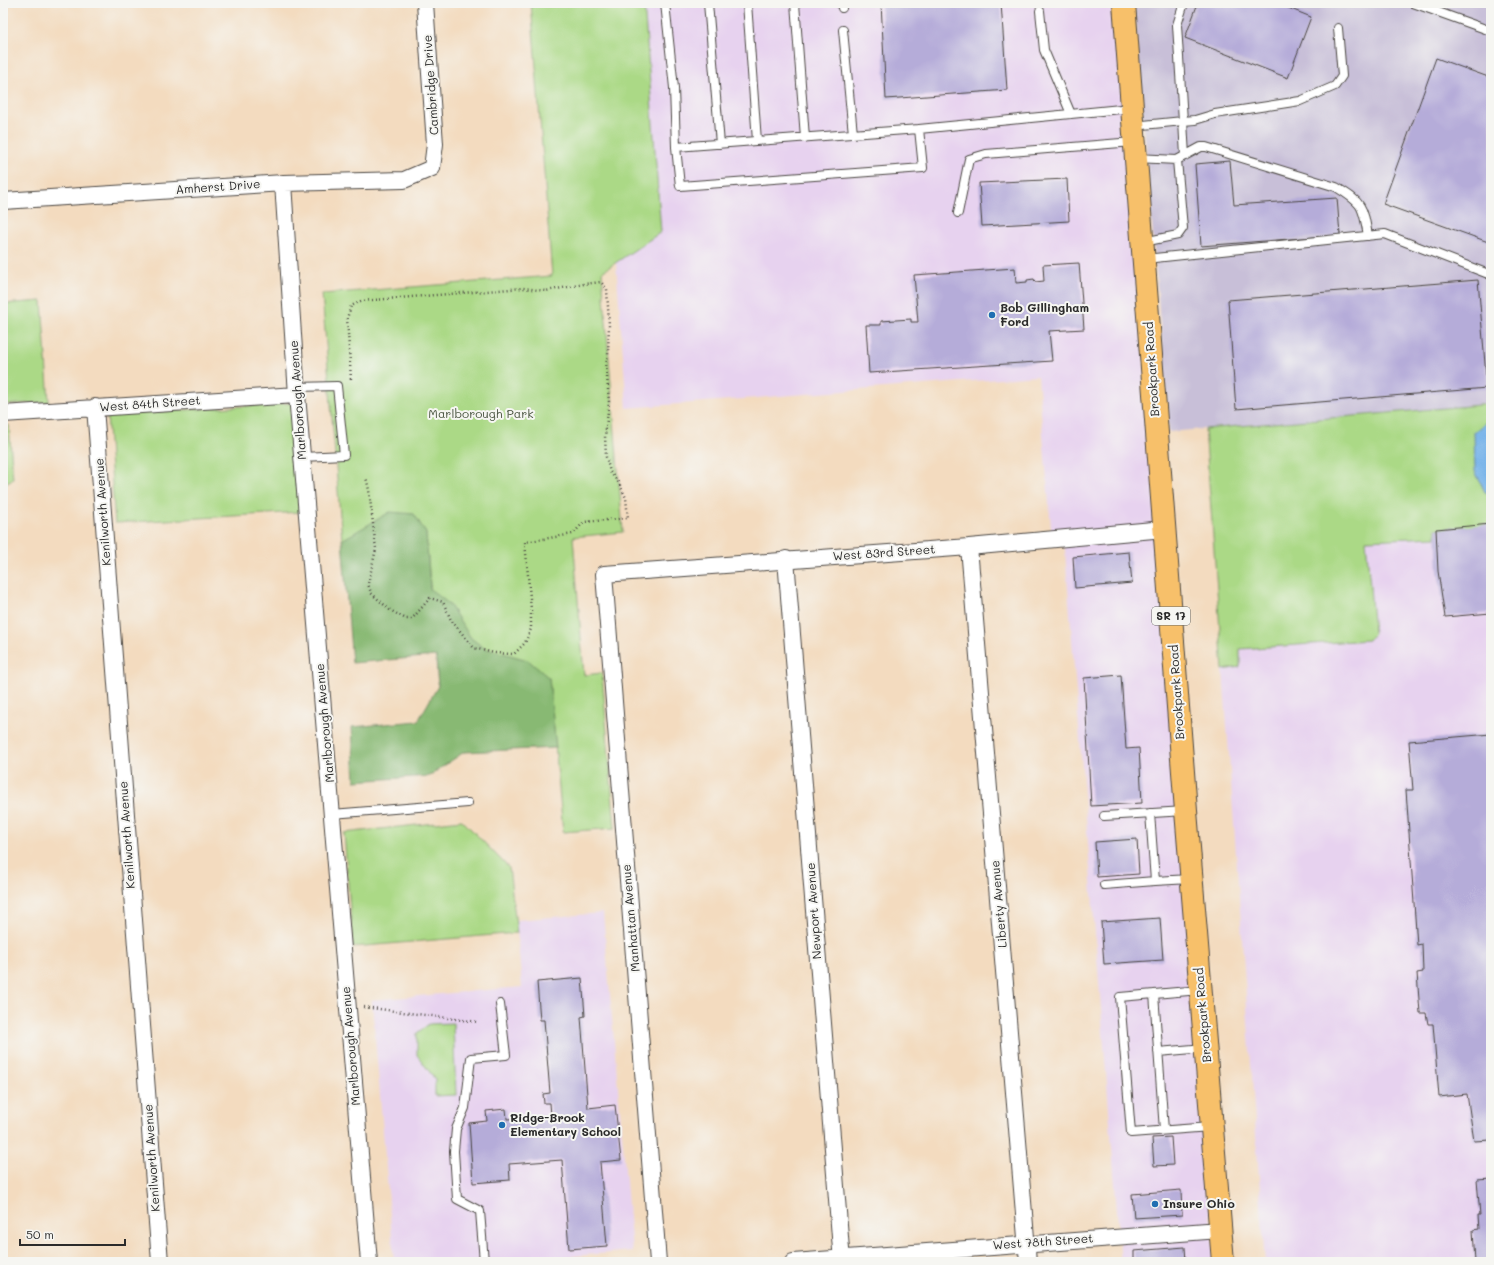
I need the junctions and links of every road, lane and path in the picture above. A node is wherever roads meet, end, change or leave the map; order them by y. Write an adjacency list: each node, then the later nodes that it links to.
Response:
1 (425, 3): 24 (street, Cambridge Drive)
2 (666, 3): 21 (lane)
3 (708, 3): 20 (lane)
4 (747, 3): 19 (lane)
5 (795, 3): 18 (lane)
6 (1124, 3): 16 (main road, Brookpark Road / SR 17)
7 (1184, 3): 14 (lane)
8 (1413, 3): 12 (lane)
9 (1040, 12): 13 (lane)
10 (1338, 28): 14 (lane)
11 (843, 30): 17 (lane)
12 (1491, 31)
13 (1071, 114): 15 (lane); 16 (lane)
14 (1183, 121): 16 (lane); 22 (lane)
15 (919, 129): 17 (lane); 21 (lane)
16 (1134, 133): 23 (lane); 27 (lane); 29 (main road, Brookpark Road / SR 17)
17 (853, 134): 18 (lane)
18 (805, 138): 19 (lane)
19 (757, 141): 20 (lane)
20 (720, 144): 21 (lane)
21 (676, 147)
22 (1185, 156): 23 (lane); 28 (lane)
23 (1177, 160): 29 (lane)
24 (432, 168): 25 (street, Amherst Drive)
25 (283, 183): 26 (street, Amherst Drive); 32 (street, Marlborough Avenue)
26 (3, 201)
27 (958, 213)
28 (1368, 236): 29 (lane); 30 (lane)
29 (1143, 251): 37 (main road, Brookpark Road / SR 17)
30 (1491, 275)
31 (350, 379): 36 (path)
32 (297, 391): 33 (street, West 84th Street); 35 (street, Marlborough Avenue); 35 (lane)
33 (95, 407): 34 (street, West 84th Street); 61 (street, Kenilworth Avenue)
34 (3, 414)
35 (302, 457): 44 (street, Marlborough Avenue)
36 (366, 477)
37 (1164, 529): 38 (street, West 83rd Street); 42 (main road, Brookpark Road / SR 17)
38 (969, 547): 39 (street, West 83rd Street); 59 (street, Liberty Avenue)
39 (786, 559): 40 (street, West 83rd Street); 60 (street, Newport Avenue)
40 (604, 574): 64 (street, Manhattan Avenue)
41 (468, 803): 44 (lane)
42 (1186, 810): 43 (lane); 46 (main road, Brookpark Road / SR 17)
43 (1150, 813): 45 (lane); 47 (lane)
44 (332, 814): 62 (street, Marlborough Avenue)
45 (1104, 816)
46 (1192, 879): 47 (lane); 49 (main road, Brookpark Road / SR 17)
47 (1155, 881): 48 (lane)
48 (1104, 885)
49 (1201, 990): 50 (lane); 54 (main road, Brookpark Road / SR 17)
50 (1154, 994): 55 (lane); 57 (lane)
51 (500, 1004): 63 (lane)
52 (364, 1007): 53 (path)
53 (478, 1022)
54 (1205, 1048): 55 (lane); 56 (main road, Brookpark Road / SR 17)
55 (1158, 1052): 57 (lane)
56 (1212, 1127): 57 (lane); 58 (main road, Brookpark Road / SR 17)
57 (1164, 1130)
58 (1220, 1230): 59 (street, West 78th Street); 67 (main road, Brookpark Road / SR 17)
59 (1027, 1243): 60 (street, West 78th Street); 66 (street, Liberty Avenue)
60 (842, 1260): 65 (street, West 78th Street)
61 (160, 1262)
62 (369, 1262)
63 (484, 1262)
64 (658, 1262)
65 (793, 1262)
66 (1028, 1262)
67 (1223, 1262)

